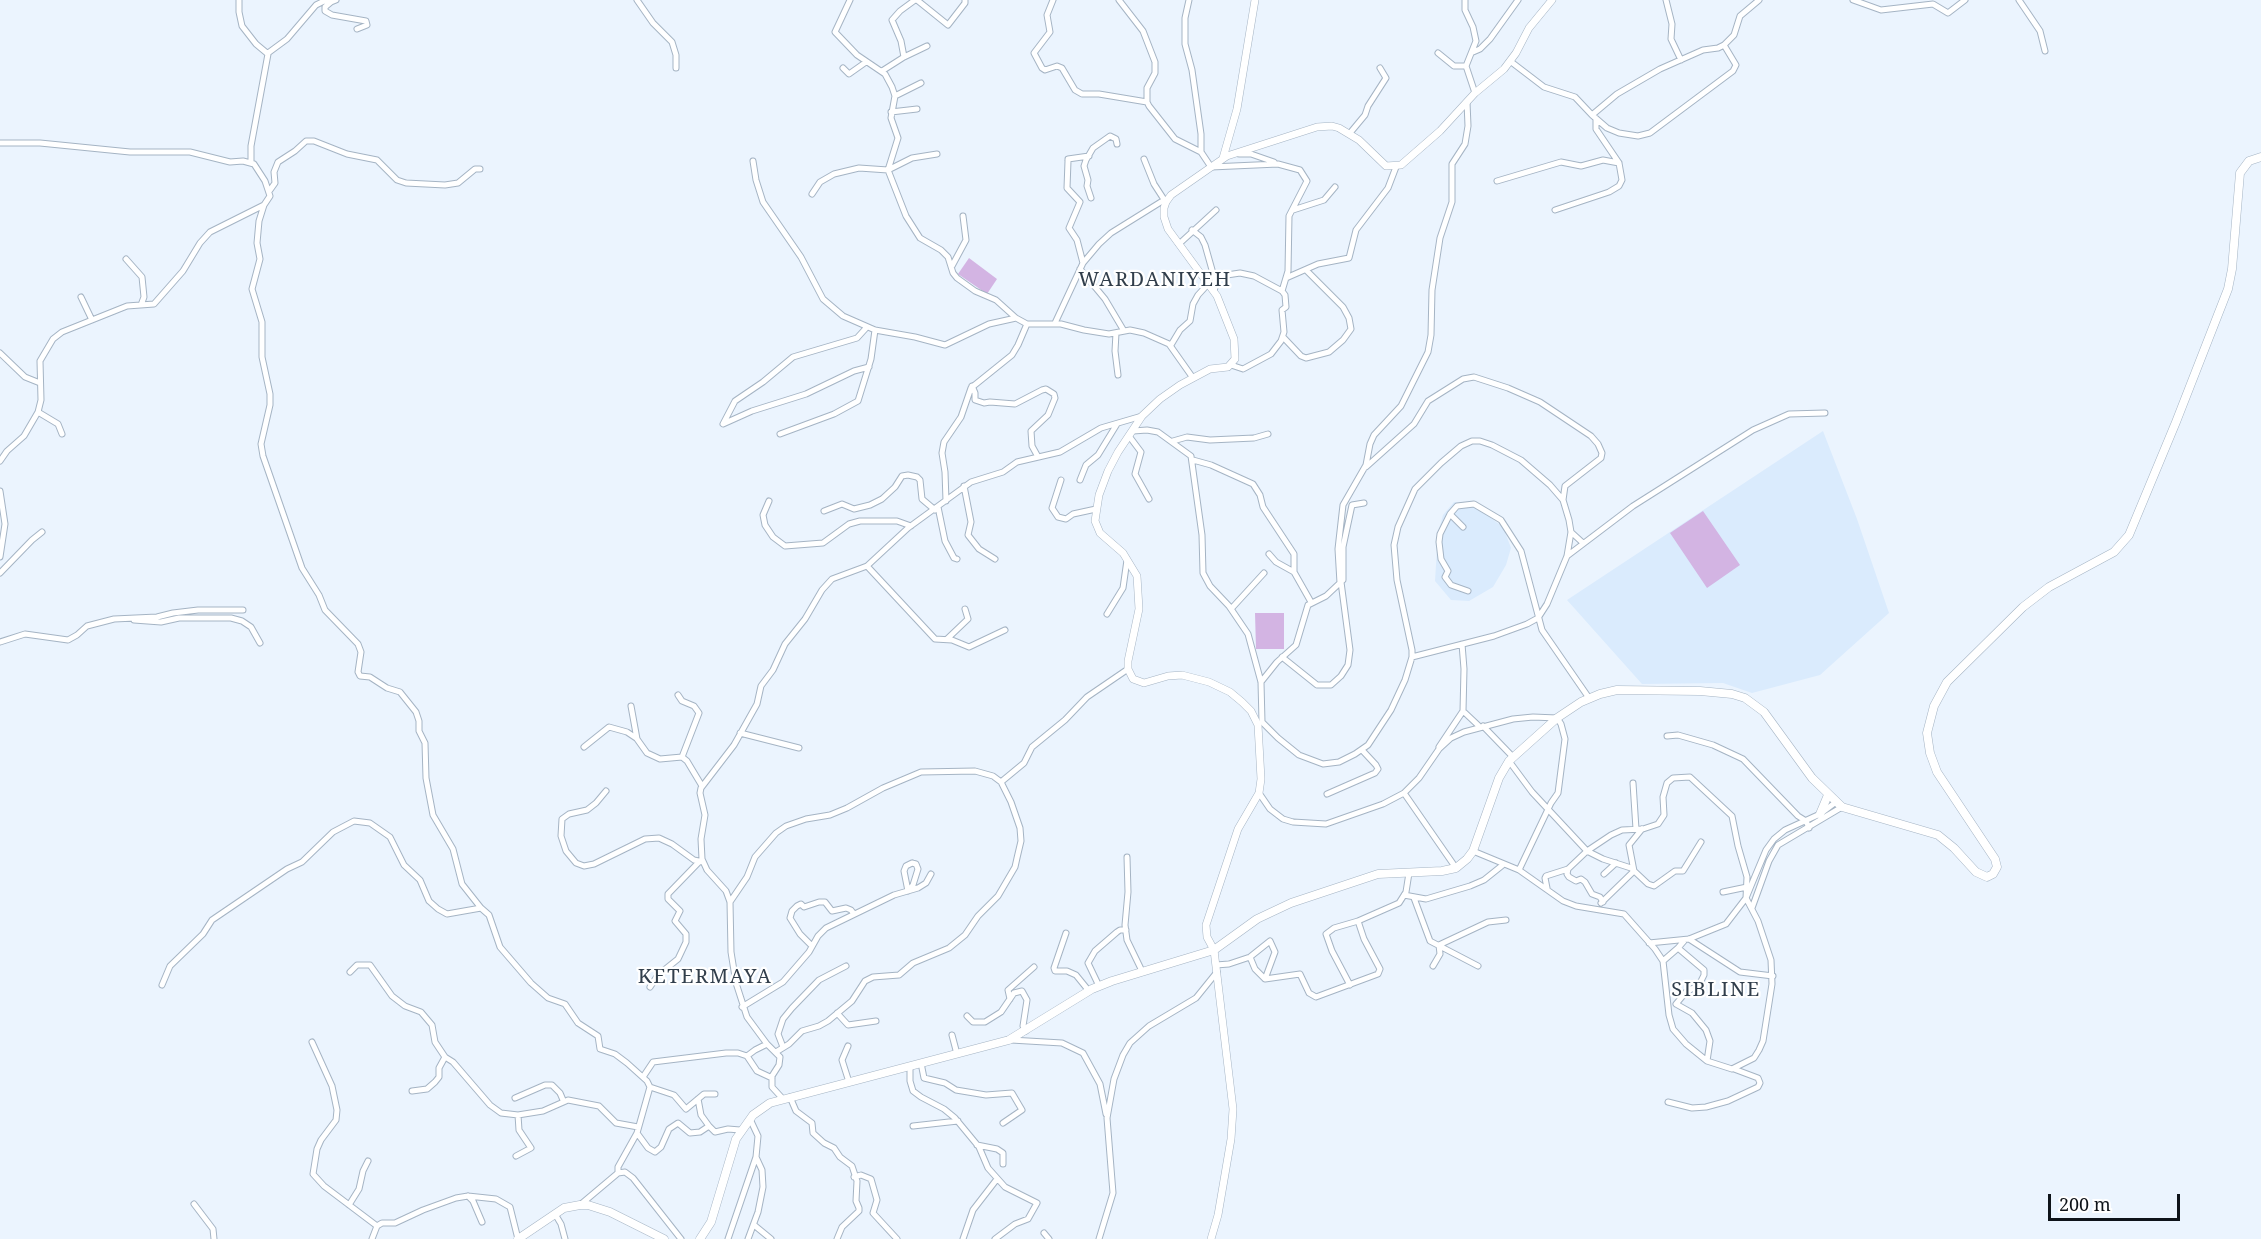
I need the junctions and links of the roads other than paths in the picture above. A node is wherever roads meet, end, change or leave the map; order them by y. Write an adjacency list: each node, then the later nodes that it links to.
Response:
1 (239, 0): 25 (street)
2 (637, 0): 31 (street)
3 (849, 0): 29 (street)
4 (916, 0): 5 (street); 26 (street)
5 (965, 0)
6 (1053, 0): 38 (street)
7 (1119, 0): 38 (street)
8 (1190, 0): 46 (street)
9 (1255, 0): 50 (street)
10 (1465, 0): 24 (street)
11 (1518, 0): 24 (street)
12 (1552, 0): 28 (street)
13 (1666, 0): 27 (street)
14 (1759, 0): 20 (street)
15 (1853, 0): 16 (street)
16 (1965, 0)
17 (2019, 0): 22 (street)
18 (333, 1): 19 (street); 25 (street)
19 (357, 29)
20 (1724, 45): 27 (street); 42 (street)
21 (927, 46): 26 (street)
22 (2044, 51)
23 (1438, 52): 30 (street)
24 (1473, 52): 30 (street)
25 (268, 53): 53 (street)
26 (904, 57): 34 (street)
27 (1681, 60): 42 (street)
28 (1510, 61): 36 (street); 42 (street)
29 (866, 62): 33 (street); 34 (street)
30 (1466, 66): 36 (street)
31 (676, 68)
32 (1380, 68): 43 (street)
33 (843, 69)
34 (882, 71): 37 (street)
35 (921, 83): 37 (street)
36 (1475, 93): 39 (street)
37 (895, 96): 41 (street)
38 (1147, 102): 46 (street)
39 (1467, 102): 56 (street); 111 (street)
40 (917, 109): 41 (street)
41 (891, 112): 59 (street)
42 (1594, 118): 54 (street)
43 (1350, 133): 50 (street); 56 (street)
44 (0, 143): 53 (street)
45 (1117, 144): 48 (street)
46 (1201, 152): 57 (street)
47 (937, 154): 59 (street)
48 (1089, 156): 64 (street); 74 (street)
49 (2261, 157): 188 (main road)
50 (1223, 158): 55 (street); 57 (street)
51 (1144, 159): 65 (street)
52 (753, 160): 86 (street)
53 (251, 163): 62 (street)
54 (1619, 163): 60 (street); 69 (street)
55 (1278, 164): 57 (street); 68 (street)
56 (1396, 166): 76 (street)
57 (1211, 167): 65 (street)
58 (480, 169): 62 (street)
59 (888, 170): 63 (street); 75 (street)
60 (1497, 181)
61 (1335, 187): 68 (street)
62 (270, 190): 66 (street)
63 (812, 194)
64 (1091, 198)
65 (1165, 201): 72 (street); 74 (street)
66 (264, 205): 81 (street); 225 (street)
67 (1216, 210): 71 (street)
68 (1293, 210): 77 (street)
69 (1555, 210)
70 (963, 216): 75 (street)
71 (1192, 230): 72 (street); 78 (street)
72 (1179, 244): 78 (street)
73 (126, 259): 81 (street)
74 (1082, 266): 84 (street); 88 (street)
75 (951, 268): 82 (street)
76 (1307, 271): 77 (street); 90 (street)
77 (1286, 278): 79 (street)
78 (1211, 280): 79 (street); 91 (street); 93 (street)
79 (1282, 291): 90 (street)
80 (81, 297): 83 (street)
81 (141, 305): 83 (street)
82 (1016, 318): 85 (street); 87 (street)
83 (92, 320): 97 (street)
84 (1055, 323): 85 (street); 89 (street)
85 (1027, 324): 98 (street)
86 (867, 327): 87 (street); 94 (street)
87 (875, 330): 94 (street)
88 (1124, 331): 89 (street); 91 (street)
89 (1116, 333): 95 (street)
90 (1283, 337): 93 (street)
91 (1171, 345): 96 (street)
92 (0, 353): 97 (street)
93 (1231, 365): 96 (street)
94 (869, 367): 104 (street)
95 (1118, 375)
96 (1193, 378): 101 (street)
97 (40, 383): 99 (street)
98 (972, 386): 108 (street); 121 (street)
99 (38, 412): 103 (street); 110 (street)
100 (1825, 414): 133 (street)
101 (1142, 416): 102 (street); 105 (street)
102 (1117, 424): 108 (street); 113 (street)
103 (62, 434)
104 (780, 434)
105 (1131, 434): 107 (street); 118 (street); 125 (street)
106 (1268, 435): 107 (street)
107 (1173, 441): 109 (street)
108 (1037, 455): 115 (street)
109 (1192, 460): 141 (street); 148 (street)
110 (0, 461)
111 (1365, 469): 116 (street); 144 (street)
112 (1061, 480): 125 (street)
113 (1080, 480)
114 (1550, 485): 116 (street); 119 (street); 159 (street)
115 (964, 486): 121 (street); 139 (street)
116 (1564, 486): 119 (street)
117 (0, 491): 136 (street)
118 (1149, 499)
119 (1563, 500): 132 (street)
120 (769, 501): 128 (street)
121 (946, 501): 124 (street)
122 (1364, 503): 144 (street)
123 (854, 509): 124 (street); 126 (street); 128 (street)
124 (937, 509): 129 (street); 138 (street)
125 (1096, 509): 137 (street)
126 (824, 511)
127 (1450, 514): 130 (street); 145 (street); 151 (street)
128 (857, 522): 129 (street)
129 (910, 526): 140 (street)
130 (1463, 527)
131 (42, 532): 142 (street)
132 (1571, 532): 133 (street); 135 (street)
133 (1583, 543): 135 (street)
134 (1269, 554): 141 (street)
135 (1567, 556): 151 (street)
136 (0, 557)
137 (1127, 558): 150 (street); 160 (street)
138 (957, 559)
139 (995, 559)
140 (867, 566): 154 (street); 171 (street)
141 (1294, 572): 146 (street)
142 (0, 573)
143 (1264, 573): 148 (street)
144 (1340, 583): 146 (street); 158 (street)
145 (1468, 591)
146 (1311, 602): 158 (street)
147 (965, 609): 154 (street)
148 (1231, 609): 161 (street)
149 (243, 610): 152 (street)
150 (1107, 614)
151 (1538, 618): 157 (street); 163 (street)
152 (130, 619): 155 (street); 156 (street)
153 (1005, 630): 154 (street)
154 (947, 639)
155 (0, 642)
156 (260, 643)
157 (1462, 644): 159 (street); 165 (street)
158 (1282, 657): 161 (street)
159 (1412, 657): 177 (street)
160 (1128, 669): 169 (street); 180 (street)
161 (1261, 682): 169 (street)
162 (678, 694): 166 (street)
163 (1589, 698): 168 (main road); 187 (main road)
164 (631, 706): 173 (street)
165 (1463, 711): 170 (street); 176 (street)
166 (699, 713): 167 (street); 178 (street)
167 (706, 713)
168 (1557, 718): 170 (street); 179 (main road); 189 (street)
169 (1260, 724): 177 (street); 184 (street)
170 (1481, 727): 176 (street); 179 (street)
171 (740, 734): 175 (street); 182 (street)
172 (1667, 736): 192 (street)
173 (637, 739): 174 (street); 178 (street)
174 (584, 747)
175 (799, 748)
176 (1438, 749): 185 (street)
177 (1362, 750): 186 (street)
178 (682, 757): 182 (street)
179 (1511, 759): 189 (street); 199 (main road)
180 (1001, 782): 223 (street); 259 (street)
181 (1633, 783): 194 (street)
182 (702, 786): 202 (street)
183 (606, 791): 202 (street)
184 (1259, 793): 185 (street); 238 (street)
185 (1404, 793): 206 (street)
186 (1327, 794)
187 (1828, 795): 188 (main road); 191 (main road)
188 (1839, 805): 190 (street)
189 (1549, 810): 198 (street); 208 (street)
190 (1830, 811): 191 (street); 193 (street)
191 (1820, 814): 192 (street)
192 (1806, 821): 193 (street); 195 (street)
193 (1809, 828): 197 (street)
194 (1639, 829): 198 (street); 209 (street); 210 (street)
195 (1774, 839): 197 (street); 201 (street)
196 (1701, 842): 209 (street)
197 (1780, 844): 201 (street)
198 (1587, 850): 203 (street); 207 (street)
199 (1473, 851): 204 (street); 206 (main road)
200 (1127, 857): 231 (street)
201 (1766, 859): 205 (street); 215 (street)
202 (701, 862): 223 (street); 253 (street)
203 (1616, 863): 209 (street); 213 (street)
204 (1504, 864): 208 (street); 221 (street)
205 (1760, 865): 210 (street); 214 (street)
206 (1456, 868): 211 (main road)
207 (1568, 869): 217 (street); 224 (street)
208 (1518, 870): 217 (street)
209 (1634, 871): 224 (street)
210 (1745, 871): 214 (street); 216 (street)
211 (1409, 873): 220 (street); 238 (main road)
212 (931, 874): 218 (street)
213 (1604, 874)
214 (1752, 880): 215 (street); 222 (street)
215 (1760, 882): 226 (street)
216 (1746, 887): 219 (street); 222 (street)
217 (1547, 888): 227 (street)
218 (908, 891): 218 (street); 228 (street)
219 (1723, 892)
220 (1404, 895): 221 (street); 229 (street)
221 (1414, 898): 235 (street)
222 (1746, 898): 226 (street); 233 (street)
223 (730, 902): 258 (street)
224 (1603, 902): 227 (street)
225 (481, 908): 250 (street); 277 (street)
226 (1752, 908): 248 (street)
227 (1595, 909): 234 (street)
228 (854, 914): 236 (street); 236 (street)
229 (1358, 921): 251 (street); 251 (street)
230 (1506, 921): 235 (street)
231 (1126, 930): 246 (street); 252 (street)
232 (1066, 933): 254 (street)
233 (1687, 940): 234 (street); 237 (street); 248 (street)
234 (1649, 943): 240 (street)
235 (1439, 945): 242 (street); 243 (street)
236 (812, 946): 258 (street)
237 (1678, 948): 240 (street); 256 (street)
238 (1214, 950): 245 (street); 246 (main road)
239 (1250, 957): 245 (street); 249 (street); 249 (street)
240 (1663, 961): 257 (street)
241 (846, 966): 268 (street)
242 (1433, 966)
243 (1478, 966)
244 (1034, 967): 255 (street)
245 (1217, 968): 289 (street); 330 (street)
246 (1142, 971): 252 (main road)
247 (350, 972): 272 (street)
248 (1773, 976): 276 (street)
249 (1265, 979): 251 (street)
250 (162, 985)
251 (1350, 985)
252 (1099, 986): 254 (main road)
253 (650, 987)
254 (1089, 991): 262 (main road)
255 (1010, 999): 260 (street); 262 (street)
256 (1676, 1004): 257 (street); 273 (street)
257 (1668, 1005): 273 (street)
258 (742, 1007): 266 (street)
259 (837, 1014): 261 (street); 268 (street)
260 (967, 1016)
261 (876, 1022)
262 (1026, 1031): 264 (main road)
263 (952, 1035): 270 (street)
264 (1009, 1040): 270 (main road); 289 (street)
265 (312, 1042): 307 (street)
266 (767, 1044): 269 (street); 271 (street)
267 (848, 1046): 279 (street)
268 (783, 1047): 269 (street)
269 (776, 1052): 278 (street)
270 (957, 1054): 274 (main road)
271 (747, 1056): 277 (street); 278 (street)
272 (445, 1057): 281 (street); 288 (street)
273 (1707, 1061): 276 (street)
274 (921, 1063): 275 (main road); 292 (street)
275 (910, 1067): 279 (main road); 291 (street)
276 (1732, 1069): 287 (street)
277 (643, 1077): 280 (street)
278 (772, 1078): 284 (street)
279 (849, 1082): 284 (main road)
280 (650, 1087): 285 (street); 295 (street)
281 (412, 1091)
282 (716, 1094): 285 (street)
283 (515, 1098): 286 (street)
284 (787, 1098): 290 (main road); 303 (street)
285 (698, 1099): 293 (street)
286 (563, 1100): 288 (street); 295 (street)
287 (1668, 1102)
288 (518, 1115): 298 (street)
289 (1107, 1118): 329 (street)
290 (750, 1119): 296 (main road); 299 (street)
291 (958, 1121): 294 (street); 297 (street)
292 (1003, 1124)
293 (709, 1126): 295 (street); 296 (street)
294 (913, 1126)
295 (638, 1130): 302 (street)
296 (740, 1130): 320 (main road)
297 (977, 1145): 301 (street); 304 (street)
298 (516, 1156)
299 (756, 1157): 311 (street); 321 (street)
300 (368, 1161): 307 (street)
301 (1003, 1164)
302 (618, 1173): 308 (street); 319 (street)
303 (854, 1177): 324 (street); 325 (street)
304 (997, 1179): 326 (street); 327 (street)
305 (468, 1196): 310 (street); 312 (street); 316 (street)
306 (195, 1204): 314 (street)
307 (349, 1205): 312 (street)
308 (580, 1205): 309 (main road); 318 (main road)
309 (555, 1214): 316 (main road); 317 (street)
310 (482, 1222)
311 (754, 1225): 322 (street); 323 (street)
312 (377, 1226): 315 (street)
313 (1044, 1233): 328 (street)
314 (214, 1239)
315 (372, 1239)
316 (518, 1239)
317 (565, 1239)
318 (664, 1239)
319 (681, 1239)
320 (700, 1239)
321 (728, 1239)
322 (748, 1239)
323 (771, 1239)
324 (837, 1239)
325 (897, 1239)
326 (963, 1239)
327 (994, 1239)
328 (1049, 1239)
329 (1099, 1239)
330 (1211, 1239)

